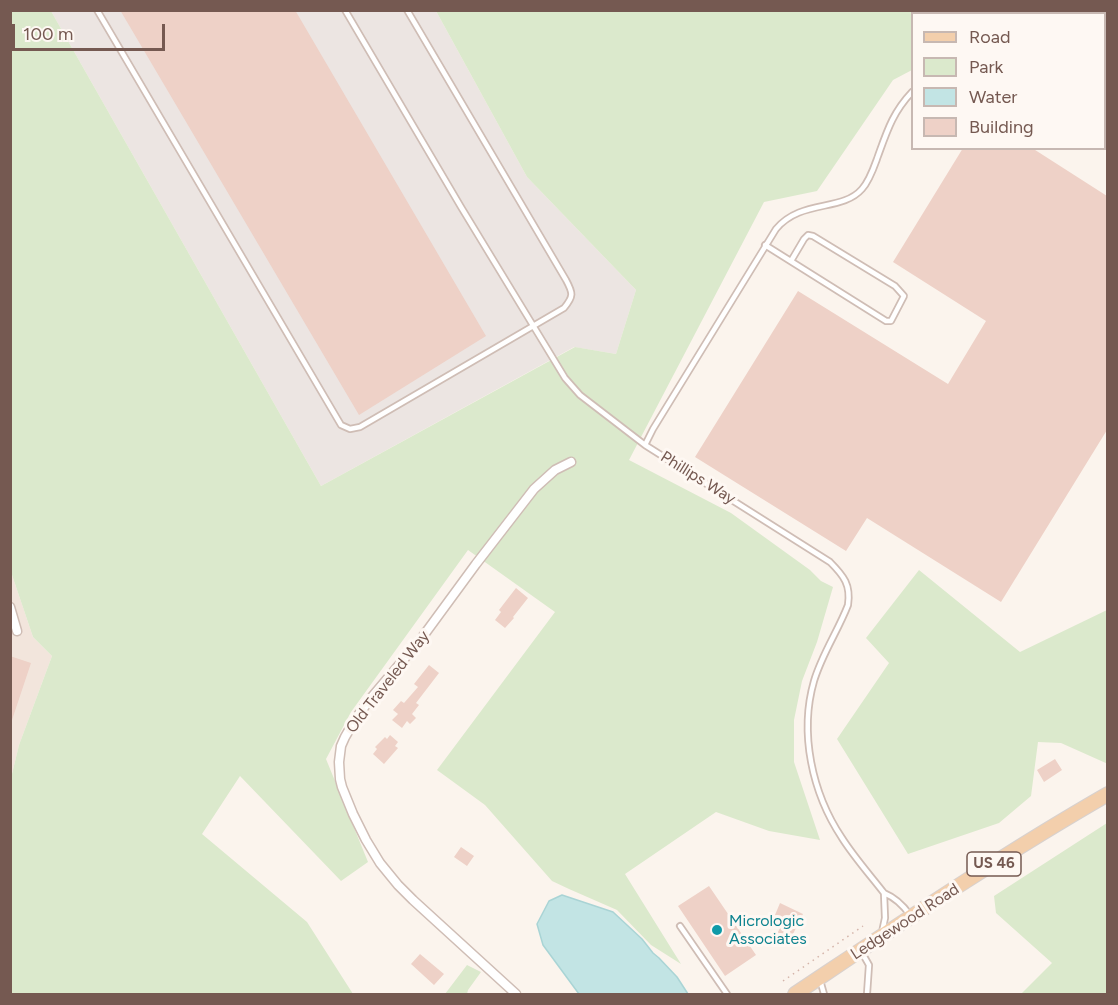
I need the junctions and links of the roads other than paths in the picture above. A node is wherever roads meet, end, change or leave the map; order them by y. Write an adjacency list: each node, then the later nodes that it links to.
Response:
1 (97, 10): 7 (lane)
2 (345, 10): 7 (lane)
3 (406, 10): 7 (lane)
4 (911, 93): 5 (lane, Phillips Way)
5 (765, 245): 6 (lane); 8 (lane, Phillips Way)
6 (791, 261): 6 (lane)
7 (533, 326): 8 (lane)
8 (645, 445): 13 (lane, Phillips Way)
9 (571, 462): 19 (street, Old Traveled Way)
10 (10, 607): 11 (street)
11 (17, 631)
12 (1107, 794): 14 (main road, Ledgewood Road / US 46)
13 (884, 893): 14 (lane, Phillips Way); 16 (lane)
14 (911, 917): 16 (main road, Ledgewood Road / US 46)
15 (680, 926): 20 (lane)
16 (881, 936): 17 (main road, Ledgewood Road / US 46)
17 (861, 950): 18 (main road, Ledgewood Road / US 46); 23 (lane)
18 (820, 978): 21 (main road, Ledgewood Road / US 46); 22 (lane)
19 (516, 994)
20 (728, 994)
21 (795, 994)
22 (824, 994)
23 (867, 994)

